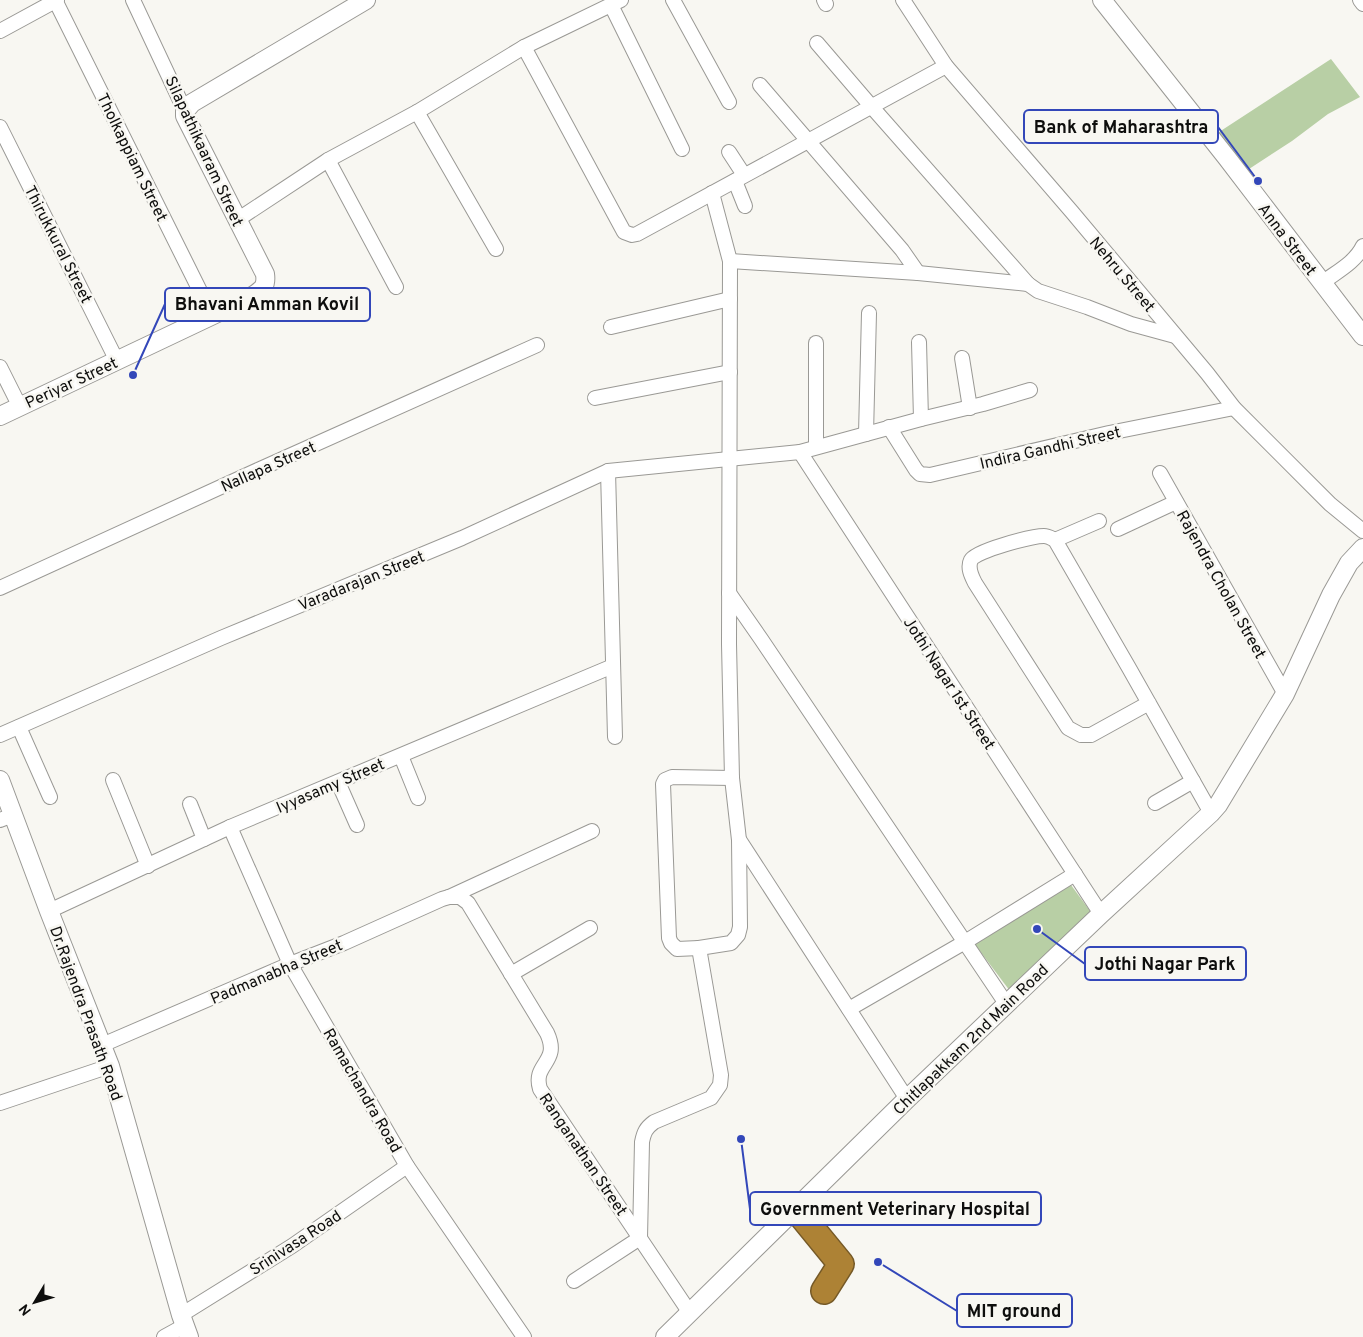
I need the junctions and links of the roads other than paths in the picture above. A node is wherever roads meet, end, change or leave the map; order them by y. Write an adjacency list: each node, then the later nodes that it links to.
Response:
1 (55, 0): 10 (street); 38 (street, Tholkappiam Street)
2 (134, 0): 17 (street, Silapathikaaram Street)
3 (366, 0): 17 (street)
4 (673, 0): 15 (street)
5 (902, 0): 13 (street, Nehru Street)
6 (1102, 0): 32 (street, Anna Street)
7 (1360, 0): 9 (street)
8 (616, 2): 12 (street); 21 (street)
9 (1363, 4)
10 (0, 31)
11 (818, 43): 16 (street)
12 (524, 47): 18 (street); 25 (street)
13 (946, 66): 16 (street); 40 (street, Nehru Street)
14 (760, 85): 20 (street)
15 (730, 102)
16 (871, 106): 20 (street); 33 (street)
17 (186, 111): 27 (street, Silapathikaaram Street)
18 (417, 112): 23 (street); 29 (street)
19 (0, 127): 46 (street, Thirukkural Street)
20 (807, 140): 24 (street); 31 (street)
21 (682, 149)
22 (729, 152): 24 (street)
23 (328, 160): 27 (street); 34 (street)
24 (740, 178): 25 (street); 26 (street)
25 (712, 193): 30 (street)
26 (746, 206)
27 (237, 220): 35 (street, Silapathikaaram Street)
28 (1363, 246): 32 (street)
29 (496, 249)
30 (730, 261): 31 (street); 36 (street)
31 (918, 273): 33 (street)
32 (1322, 283): 41 (street, Anna Street)
33 (1028, 284): 40 (street)
34 (396, 287)
35 (251, 297): 38 (street, Periyar Street)
36 (730, 299): 39 (street); 48 (street)
37 (869, 313): 57 (street)
38 (212, 315): 46 (street, Periyar Street)
39 (611, 327)
40 (1175, 336): 53 (street, Nehru Street)
41 (1363, 336)
42 (919, 342): 55 (street)
43 (816, 343): 58 (street)
44 (538, 345): 69 (street, Nallapa Street)
45 (962, 358): 52 (street)
46 (117, 361): 51 (street, Periyar Street)
47 (0, 367): 51 (street)
48 (730, 372): 50 (street); 60 (street)
49 (1030, 390): 52 (street, Varadarajan Street)
50 (594, 398)
51 (20, 407): 54 (street, Periyar Street)
52 (970, 408): 55 (street, Varadarajan Street)
53 (1234, 408): 56 (street, Indira Gandhi Street); 66 (street, Nehru Street)
54 (0, 416)
55 (921, 419): 56 (street, Varadarajan Street)
56 (889, 427): 57 (street, Varadarajan Street)
57 (866, 434): 58 (street, Varadarajan Street)
58 (816, 447): 59 (street, Varadarajan Street)
59 (800, 452): 60 (street, Varadarajan Street); 95 (street, Jothi Nagar 1st Street)
60 (730, 458): 61 (street, Varadarajan Street); 70 (street)
61 (608, 472): 71 (street); 74 (street, Varadarajan Street)
62 (1160, 473): 63 (street, Rajendra Cholan Street)
63 (1176, 502): 65 (street); 72 (street, Rajendra Cholan Street)
64 (1099, 522): 67 (street)
65 (1118, 529)
66 (1363, 531)
67 (1055, 540): 73 (street); 73 (street)
68 (1363, 548): 72 (street, Chitlapakkam 2nd Main Road)
69 (0, 588)
70 (729, 593): 78 (street); 100 (street)
71 (613, 666): 76 (street); 77 (street, Iyyasamy Street)
72 (1285, 694): 87 (street, Chitlapakkam 2nd Main Road)
73 (1149, 703): 81 (street)
74 (19, 727): 75 (street, Varadarajan Street); 83 (street)
75 (0, 735)
76 (615, 737)
77 (400, 756): 82 (street, Iyyasamy Street); 84 (street)
78 (732, 778): 93 (street); 101 (street)
79 (0, 780): 88 (street, Dr.Rajendra Prasath Road)
80 (113, 780): 94 (street)
81 (1193, 781): 85 (street); 87 (street)
82 (338, 782): 89 (street); 90 (street, Iyyasamy Street)
83 (50, 797)
84 (418, 798)
85 (1155, 803)
86 (190, 804): 92 (street)
87 (1211, 813): 98 (street, Chitlapakkam 2nd Main Road)
88 (7, 817): 97 (street, Dr.Rajendra Prasath Road)
89 (358, 825)
90 (230, 827): 92 (street, Iyyasamy Street); 102 (street, Ramachandra Road)
91 (592, 832): 96 (street, Padmanabha Street)
92 (204, 840): 94 (street, Iyyasamy Street)
93 (739, 840): 101 (street); 105 (street)
94 (148, 866): 97 (street, Iyyasamy Street)
95 (1075, 874): 98 (street, Jothi Nagar 1st Street); 100 (street)
96 (450, 897): 102 (street, Padmanabha Street); 103 (street, Ranganathan Street)
97 (49, 911): 106 (street, Dr.Rajendra Prasath Road)
98 (1100, 914): 104 (street, Chitlapakkam 2nd Main Road)
99 (590, 928): 103 (street)
100 (965, 942): 104 (street); 105 (street)
101 (699, 948): 112 (street)
102 (290, 964): 106 (street, Padmanabha Street); 110 (street, Ramachandra Road)
103 (511, 974): 112 (street, Ranganathan Street)
104 (1007, 1005): 108 (street, Chitlapakkam 2nd Main Road)
105 (849, 1009): 108 (street)
106 (102, 1045): 107 (street, Dr.Rajendra Prasath Road)
107 (110, 1066): 109 (street); 116 (street, Dr.Rajendra Prasath Road)
108 (908, 1099): 111 (street, Chitlapakkam 2nd Main Road)
109 (0, 1103)
110 (407, 1166): 116 (street, Srinivasa Road); 118 (street, Ramachandra Road)
111 (796, 1209): 114 (highway); 115 (street, Chitlapakkam 2nd Main Road)
112 (640, 1238): 113 (street); 115 (street, Ranganathan Street)
113 (574, 1281)
114 (824, 1291)
115 (690, 1313): 119 (street, Chitlapakkam 2nd Main Road)
116 (185, 1326): 117 (street, Srinivasa Road)
117 (164, 1337)
118 (524, 1337)
119 (665, 1337)

